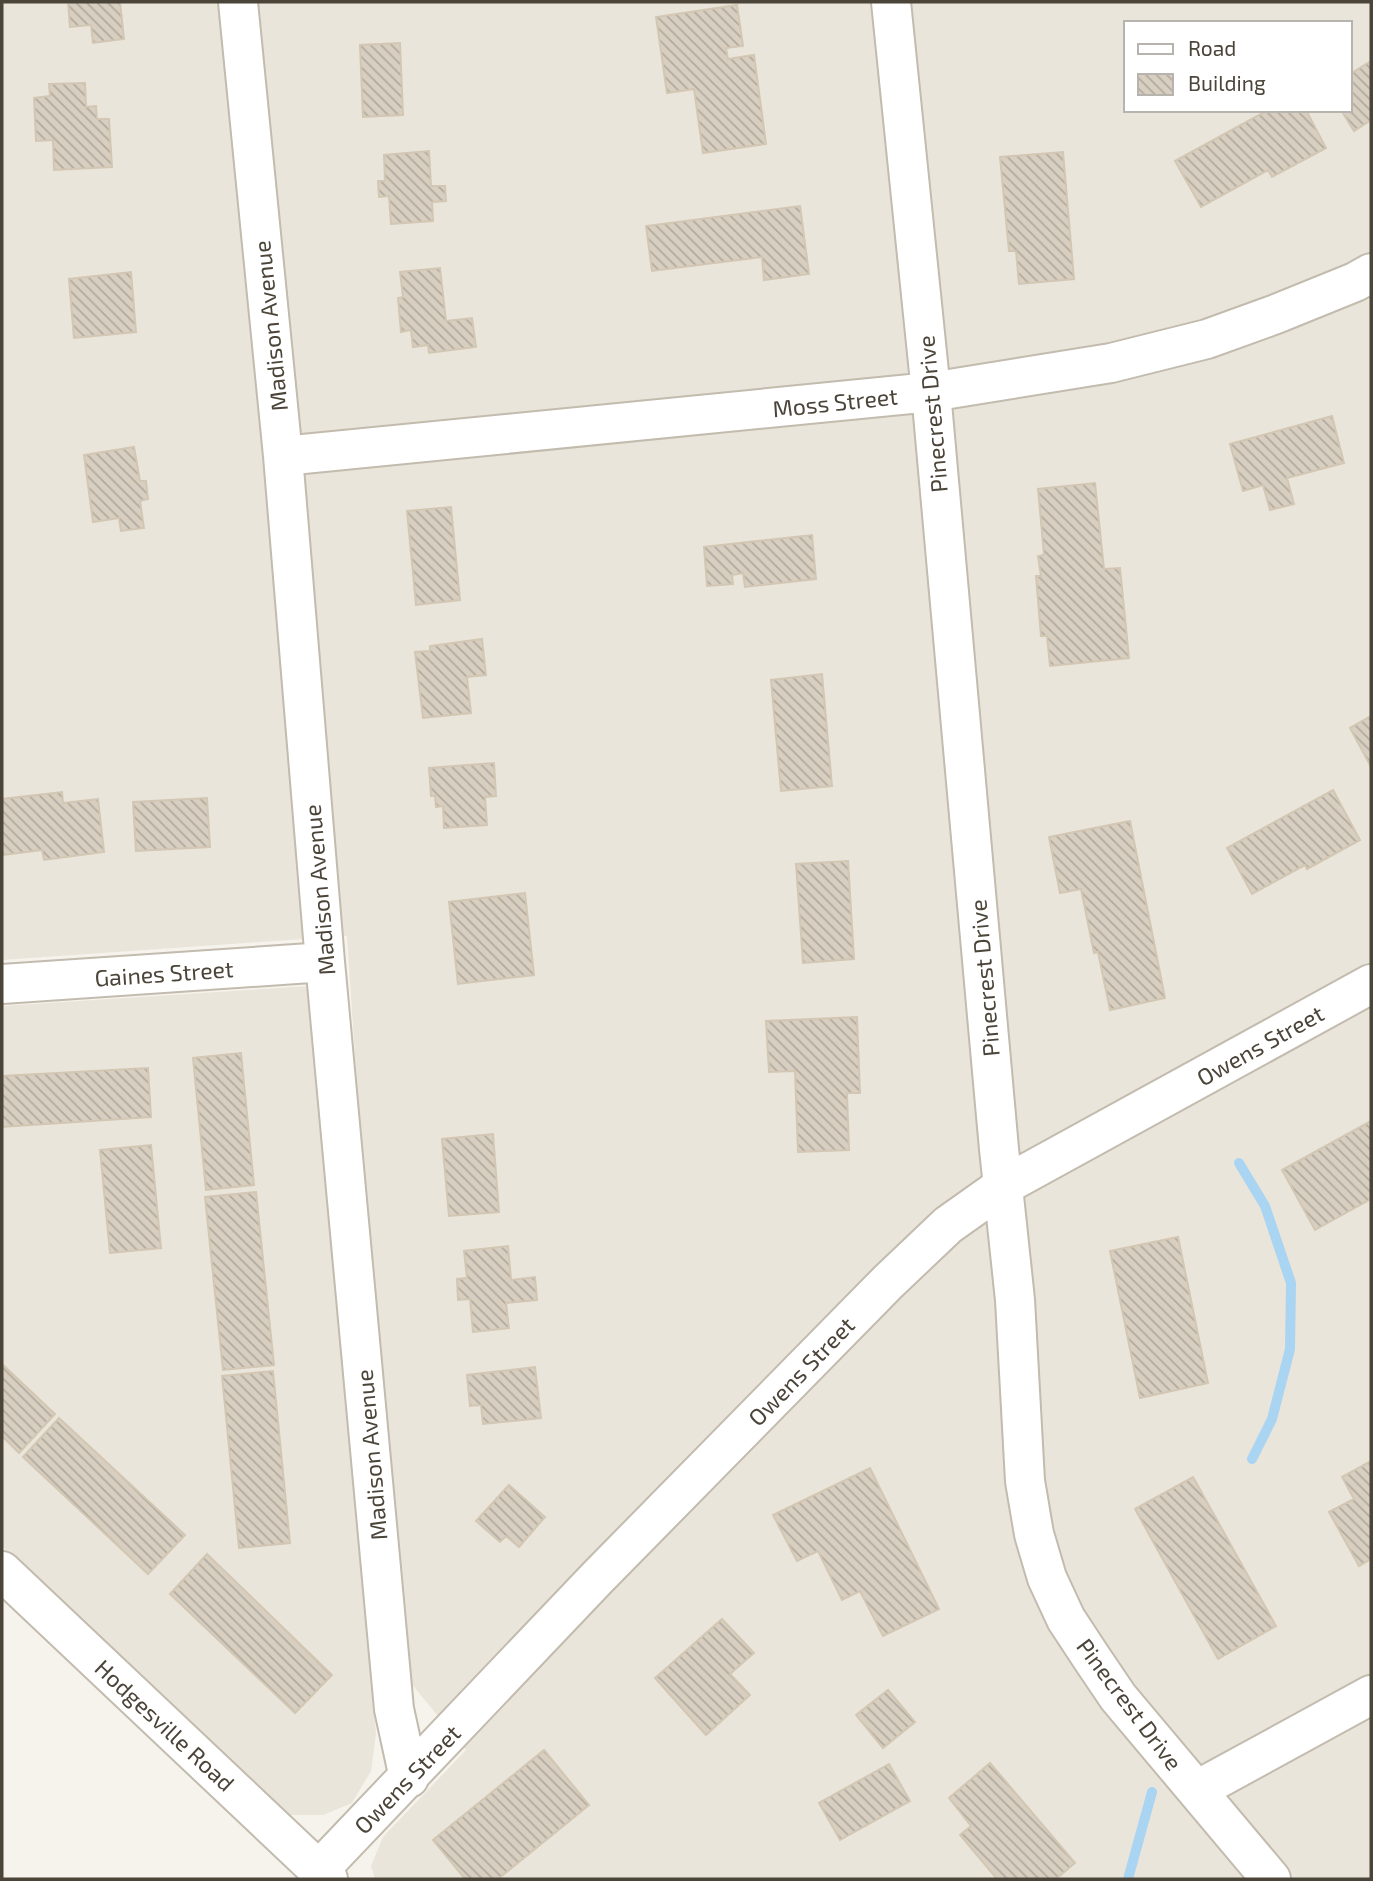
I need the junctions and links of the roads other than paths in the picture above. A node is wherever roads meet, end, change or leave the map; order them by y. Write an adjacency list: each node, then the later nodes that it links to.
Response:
1 (238, 2): 5 (street, Madison Avenue)
2 (891, 2): 4 (street, Pinecrest Drive)
3 (1371, 273): 4 (street, Moss Street)
4 (931, 392): 5 (street, Moss Street); 9 (street, Pinecrest Drive)
5 (283, 456): 6 (street, Madison Avenue)
6 (325, 962): 7 (street, Gaines Street); 12 (street, Madison Avenue)
7 (2, 984)
8 (1371, 984): 9 (street, Owens Street)
9 (1003, 1186): 12 (street, Owens Street); 13 (street, Pinecrest Drive)
10 (2, 1571): 14 (street, Hodgesville Road)
11 (1371, 1695): 13 (street)
12 (409, 1778): 14 (street, Owens Street)
13 (1197, 1790): 15 (street, Pinecrest Drive)
14 (324, 1875)
15 (1271, 1879)

